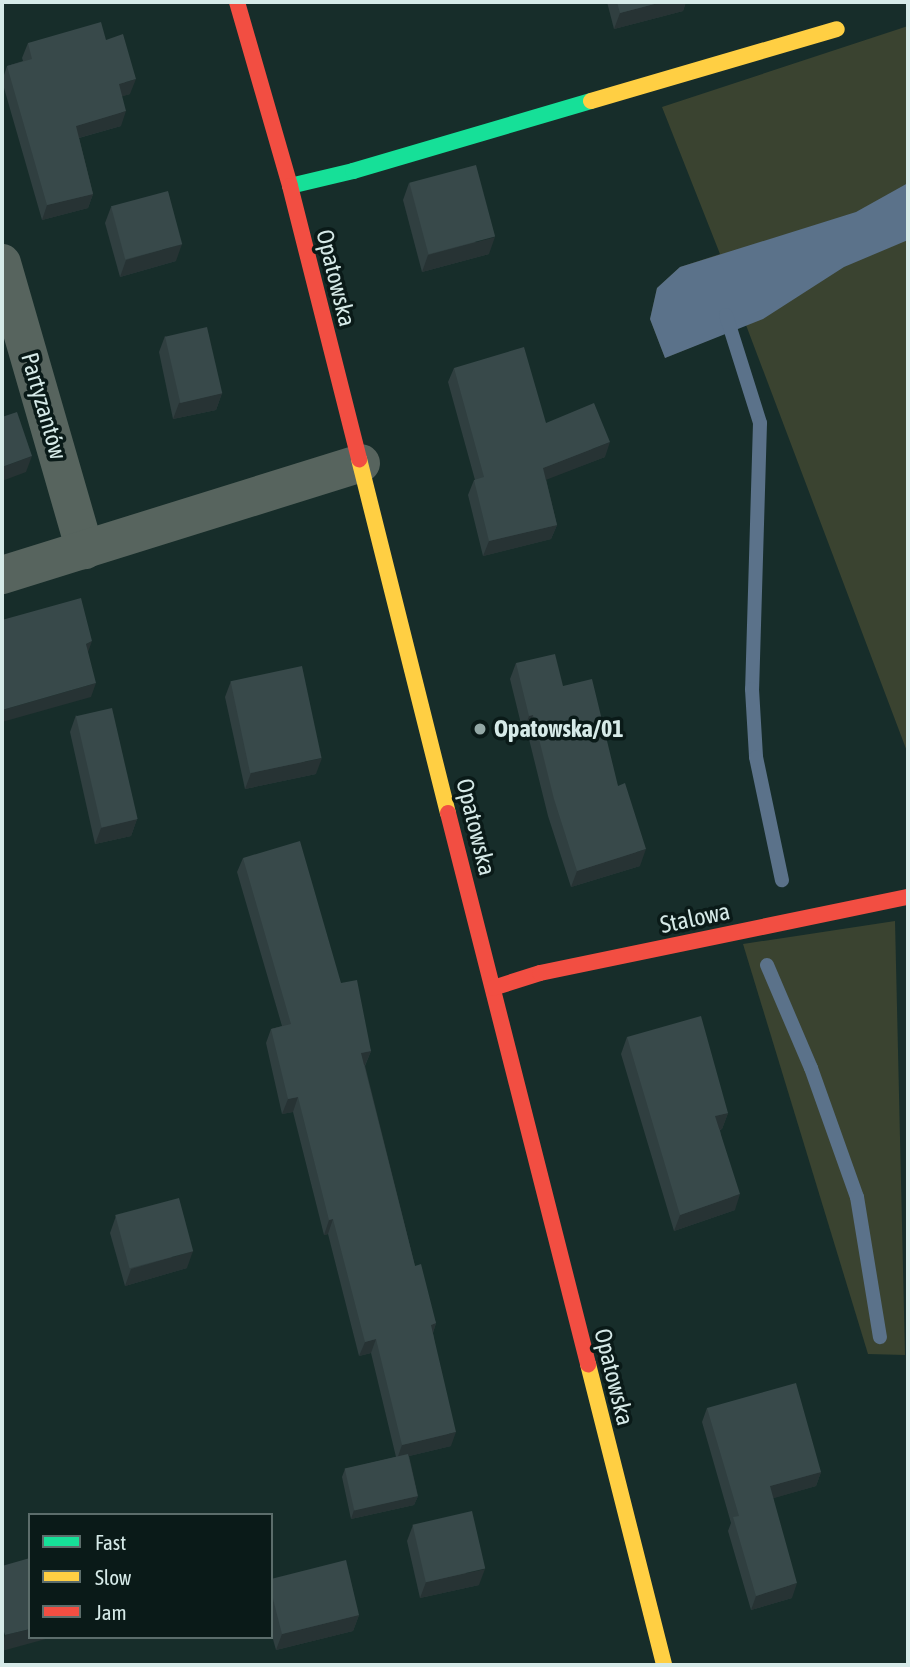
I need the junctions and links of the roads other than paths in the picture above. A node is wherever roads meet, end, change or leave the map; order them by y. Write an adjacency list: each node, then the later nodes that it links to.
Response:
1 (237, 2): 3 (street, Opatowska)
2 (837, 29): 3 (street)
3 (290, 186): 5 (street, Opatowska)
4 (2, 263): 6 (street, Partyzantów)
5 (361, 463): 6 (street); 9 (street, Opatowska)
6 (85, 550): 7 (street)
7 (2, 575)
8 (908, 897): 9 (street, Stalowa)
9 (492, 988): 10 (street, Opatowska)
10 (664, 1665)

